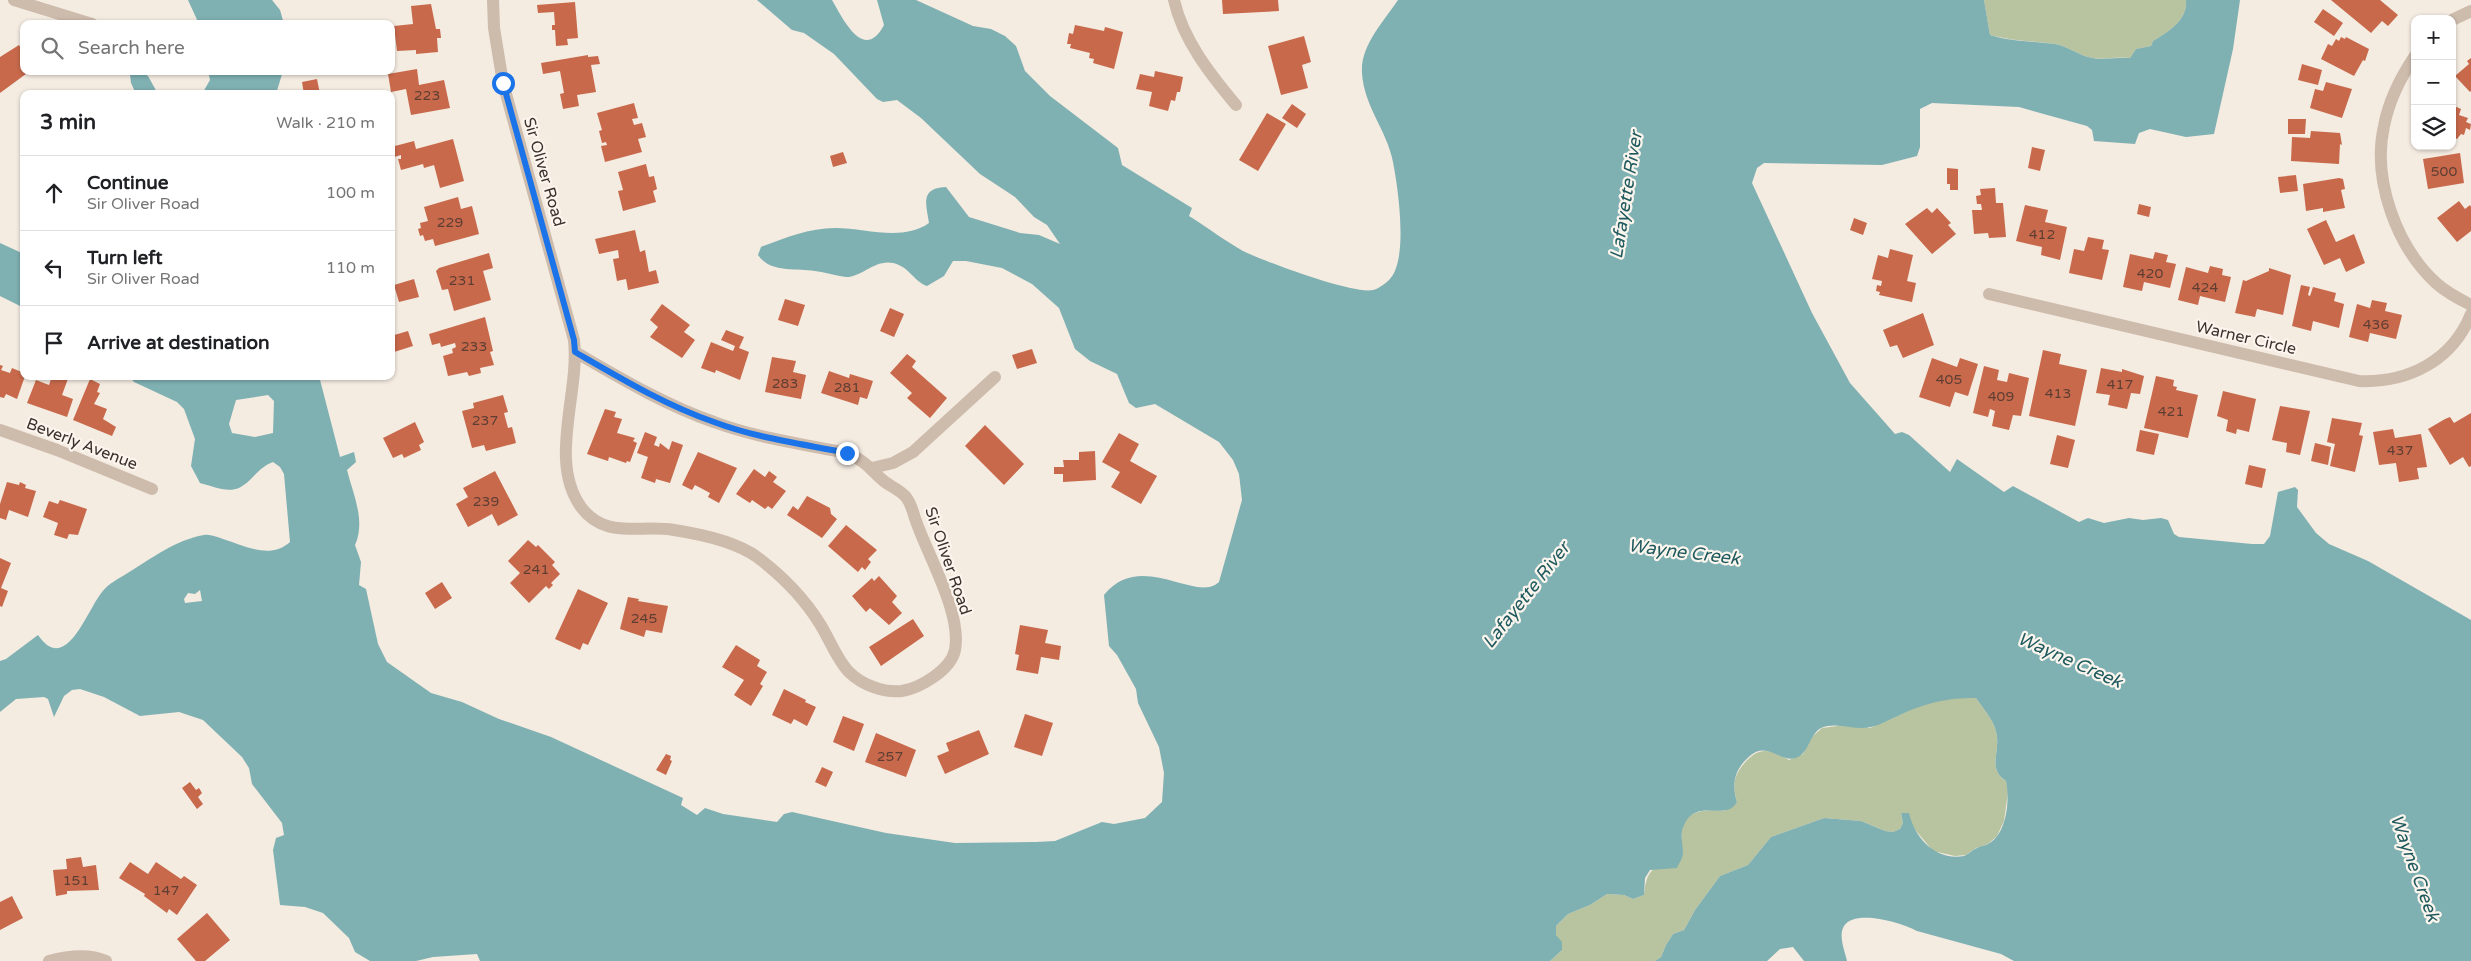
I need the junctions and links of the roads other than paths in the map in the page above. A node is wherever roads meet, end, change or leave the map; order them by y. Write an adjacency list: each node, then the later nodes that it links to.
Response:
1 (14, 0): 6 (street)
2 (493, 0): 12 (street, Sir Oliver Road)
3 (1174, 0): 8 (street)
4 (2471, 10): 5 (street)
5 (2456, 18)
6 (79, 20)
7 (2412, 60): 10 (street)
8 (1236, 105)
9 (1990, 294): 11 (street, Warner Circle)
10 (2471, 305)
11 (2471, 314)
12 (575, 352): 15 (street, Sir Oliver Road); 15 (street, Sir Oliver Road)
13 (995, 377): 15 (street)
14 (0, 430): 16 (street, Beverly Avenue)
15 (872, 468)
16 (152, 489)
17 (49, 961): 18 (street)
18 (106, 961)

